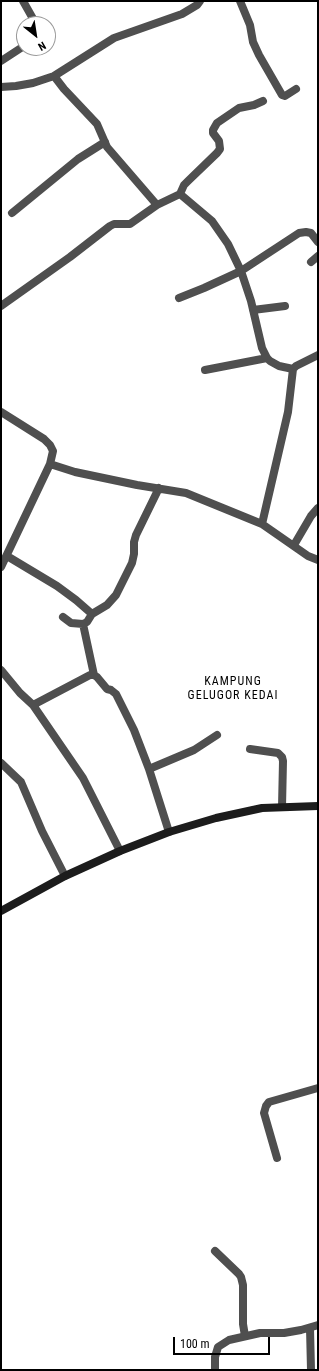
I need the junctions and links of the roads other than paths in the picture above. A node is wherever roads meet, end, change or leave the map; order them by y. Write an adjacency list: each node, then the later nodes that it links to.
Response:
1 (23, 1): 4 (street)
2 (200, 1): 7 (street)
3 (240, 1): 9 (street)
4 (31, 16)
5 (16, 51): 6 (street)
6 (1, 60)
7 (54, 76): 8 (street); 11 (street)
8 (1, 87)
9 (296, 89)
10 (263, 101): 12 (street)
11 (105, 142): 13 (street); 14 (street)
12 (180, 194): 13 (street); 18 (street)
13 (157, 205): 20 (street)
14 (12, 213)
15 (318, 242): 18 (street)
16 (318, 256): 17 (street)
17 (310, 262)
18 (241, 271): 19 (street); 22 (street)
19 (179, 298)
20 (1, 306)
21 (285, 306): 22 (street)
22 (253, 310): 24 (street)
23 (318, 355): 25 (street)
24 (267, 358): 25 (street); 26 (street)
25 (292, 369): 31 (street)
26 (205, 370)
27 (1, 412): 28 (street)
28 (50, 464): 29 (street); 33 (street)
29 (159, 488): 31 (street); 36 (street)
30 (318, 508): 32 (street)
31 (262, 524): 32 (street)
32 (294, 546): 34 (street)
33 (4, 557): 35 (street); 36 (street)
34 (318, 560)
35 (1, 567)
36 (92, 614): 38 (street)
37 (63, 616): 38 (street)
38 (84, 624): 40 (street)
39 (1, 670): 41 (street)
40 (94, 675): 41 (street); 45 (street)
41 (33, 705): 49 (street)
42 (217, 735): 45 (street)
43 (250, 749): 46 (street)
44 (1, 763): 50 (street)
45 (149, 769): 48 (street)
46 (282, 806): 47 (main road); 48 (main road)
47 (318, 806)
48 (169, 832): 49 (main road)
49 (120, 851): 50 (main road)
50 (66, 876): 51 (main road)
51 (1, 911)
52 (318, 1088): 53 (street)
53 (277, 1158)
54 (215, 1251): 56 (street)
55 (314, 1326): 56 (street); 58 (street)
56 (245, 1336): 57 (street)
57 (215, 1370)
58 (311, 1370)

